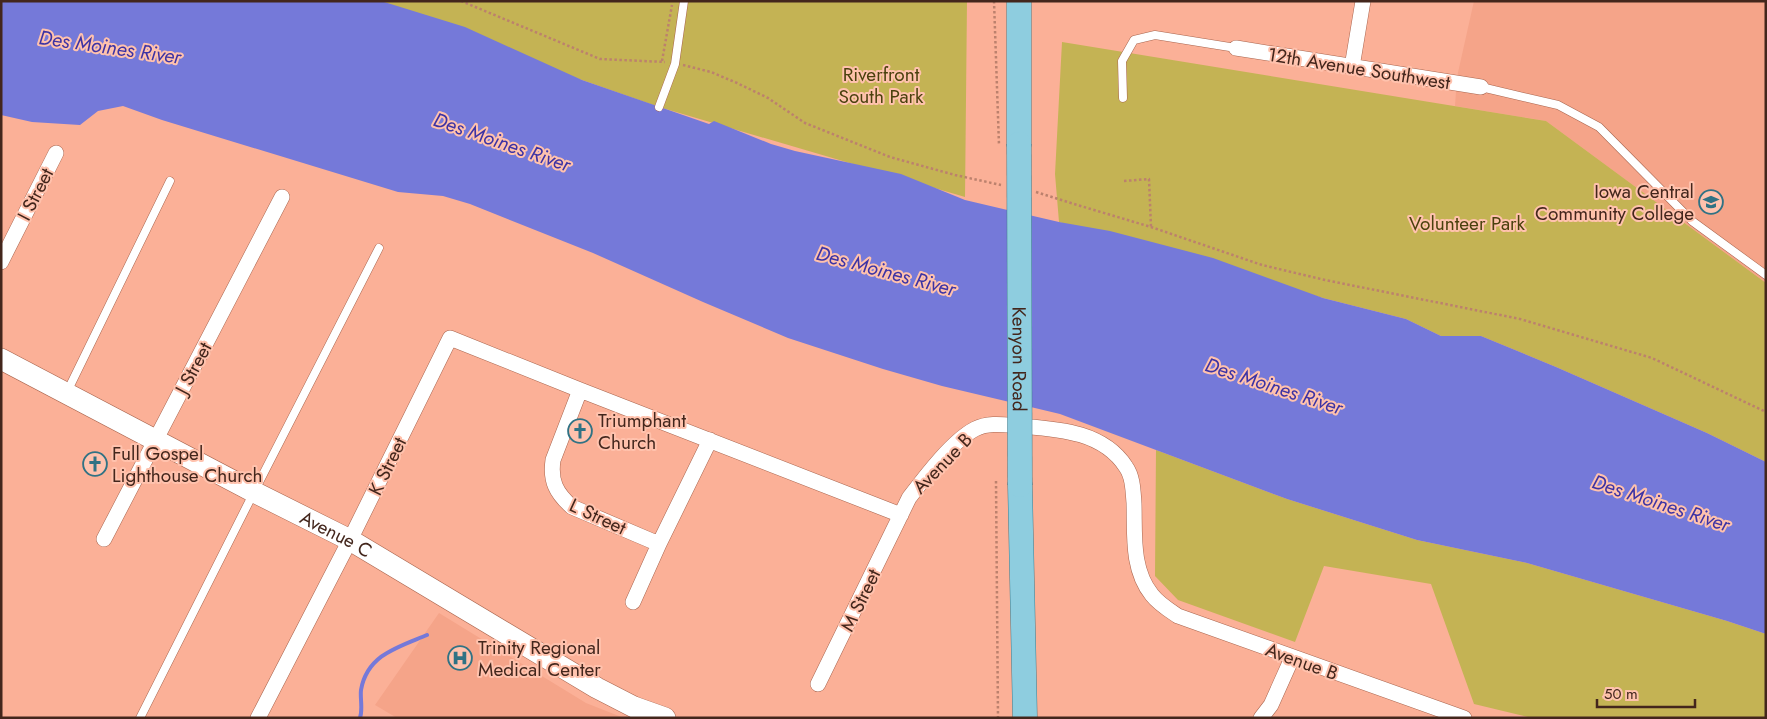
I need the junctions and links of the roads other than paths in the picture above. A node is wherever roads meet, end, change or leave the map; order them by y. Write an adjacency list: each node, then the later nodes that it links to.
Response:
1 (684, 1): 8 (lane)
2 (1019, 1): 31 (main road, Kenyon Road, bridge)
3 (1363, 1): 5 (street)
4 (1236, 48): 5 (street, 12th Avenue Southwest); 7 (lane)
5 (1352, 67): 6 (street, 12th Avenue Southwest)
6 (1481, 87): 14 (lane)
7 (1123, 98)
8 (659, 107)
9 (56, 153): 13 (street, I Street)
10 (170, 181): 17 (lane)
11 (282, 197): 18 (street, J Street)
12 (379, 248): 20 (lane)
13 (1, 262)
14 (1766, 275)
15 (1, 359): 17 (street, Avenue C)
16 (580, 390): 19 (street); 23 (street, K Street); 24 (street, L Street)
17 (66, 392): 18 (street, Avenue C)
18 (155, 440): 20 (street, Avenue C); 22 (street, J Street)
19 (710, 440): 21 (street); 24 (street)
20 (254, 492): 23 (street, Avenue C); 28 (lane)
21 (901, 515): 26 (street, Avenue B); 27 (street, M Street)
22 (104, 539)
23 (350, 540): 29 (street, K Street); 30 (street, Avenue C)
24 (659, 544): 25 (street)
25 (633, 602)
26 (1292, 658): 32 (street); 33 (street, Avenue B)
27 (818, 684)
28 (140, 718)
29 (258, 718)
30 (665, 718)
31 (1025, 718)
32 (1261, 718)
33 (1464, 718)

